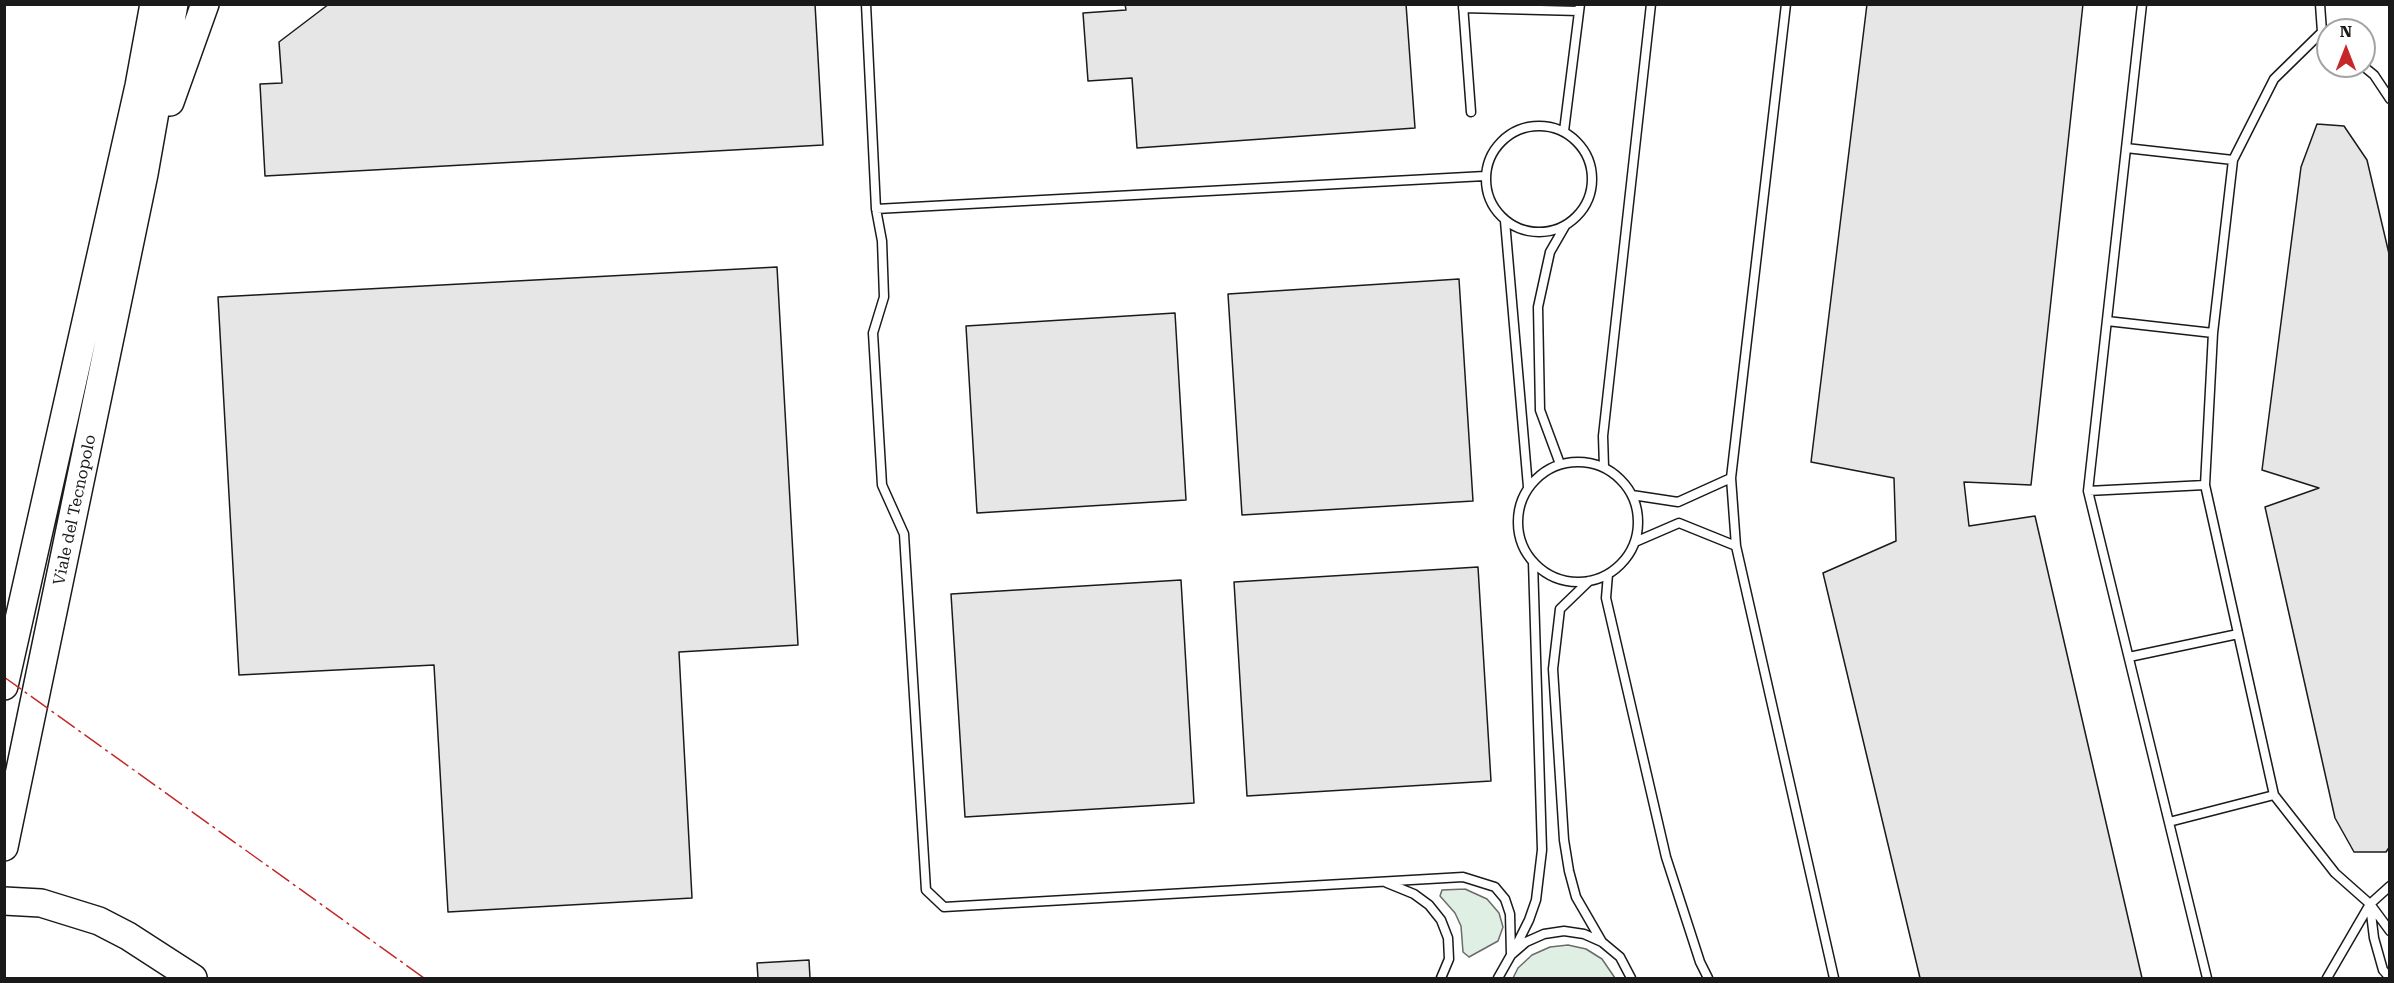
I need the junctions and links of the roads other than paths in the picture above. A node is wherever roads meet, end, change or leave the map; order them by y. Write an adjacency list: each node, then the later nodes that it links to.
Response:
1 (154, 4): 38 (highway, Viale del Tecnopolo)
2 (174, 4): 17 (highway)
3 (204, 4): 17 (highway)
4 (866, 4): 19 (lane)
5 (1651, 4): 25 (lane)
6 (1786, 4): 26 (lane)
7 (2142, 4): 15 (lane)
8 (1463, 6): 9 (lane); 13 (lane)
9 (1580, 8): 14 (lane)
10 (2316, 42): 16 (lane)
11 (2376, 78): 12 (lane)
12 (2390, 99)
13 (1471, 112)
14 (1563, 131): 18 (lane); 21 (lane)
15 (2126, 148): 16 (lane); 22 (lane)
16 (2233, 160): 23 (lane)
17 (144, 174): 41 (highway, Viale del Tecnopolo)
18 (1485, 176): 19 (lane); 20 (lane)
19 (876, 209): 42 (lane)
20 (1505, 221): 21 (lane); 28 (lane)
21 (1565, 226): 24 (lane)
22 (2107, 321): 23 (lane); 29 (lane)
23 (2213, 333): 27 (lane)
24 (1560, 464): 25 (lane); 28 (lane)
25 (1604, 467): 30 (lane)
26 (1731, 478): 30 (lane); 32 (lane)
27 (2205, 485): 29 (lane); 36 (lane)
28 (1528, 487): 33 (lane)
29 (2088, 491): 37 (lane)
30 (1632, 495): 31 (lane)
31 (1635, 542): 32 (lane); 34 (lane)
32 (1736, 546): 54 (lane)
33 (1533, 562): 35 (lane); 48 (lane)
34 (1608, 574): 35 (lane); 53 (lane)
35 (1589, 581): 47 (lane)
36 (2238, 634): 37 (lane); 39 (lane)
37 (2129, 657): 40 (lane)
38 (4, 686)
39 (2274, 795): 40 (lane); 45 (lane)
40 (2169, 822): 55 (lane)
41 (5, 846)
42 (1381, 881): 48 (lane); 50 (lane)
43 (2390, 886): 45 (lane)
44 (4, 901): 49 (highway)
45 (2370, 904): 46 (lane); 56 (lane); 57 (lane)
46 (2390, 931)
47 (1602, 942): 48 (lane); 52 (lane)
48 (1511, 955): 51 (lane)
49 (193, 978)
50 (1441, 978)
51 (1497, 978)
52 (1631, 978)
53 (1708, 978)
54 (1834, 978)
55 (2207, 978)
56 (2327, 978)
57 (2390, 978)

